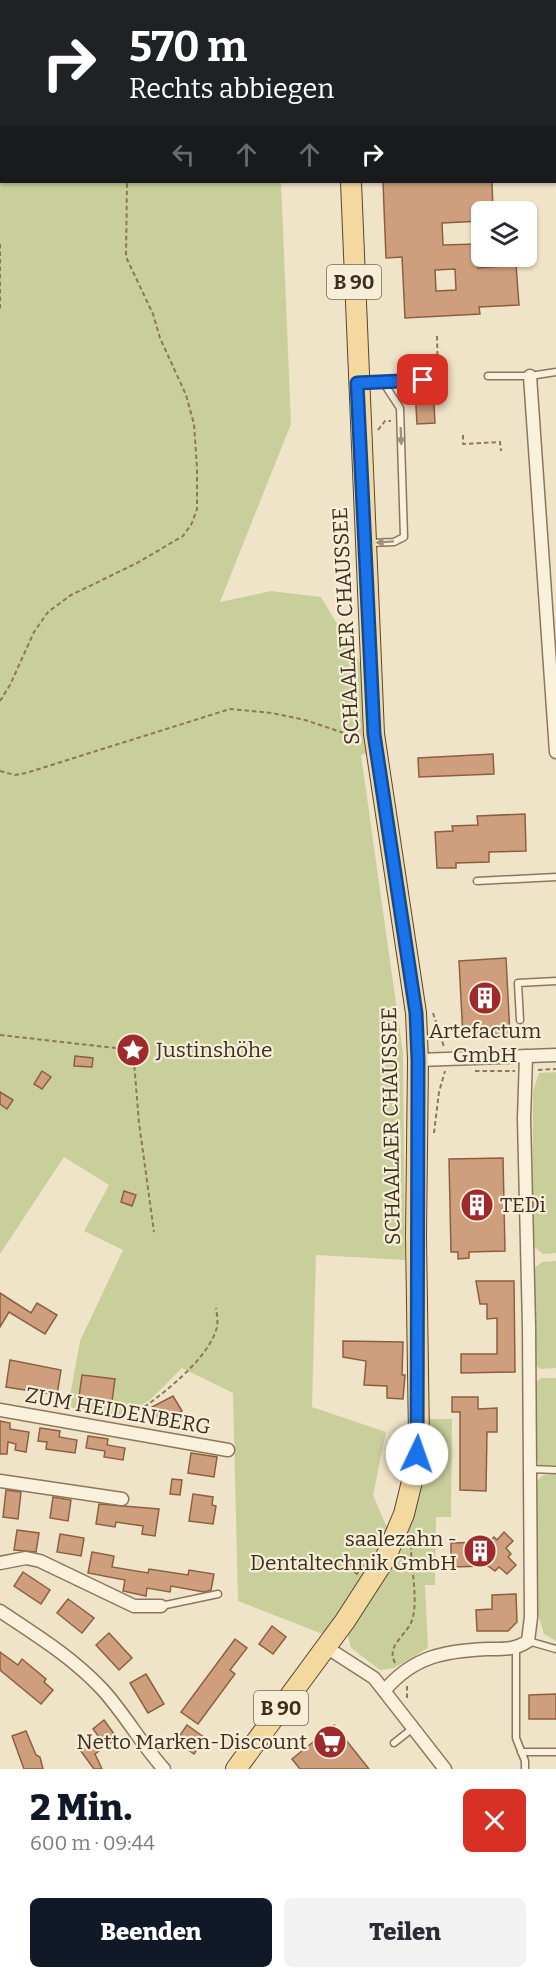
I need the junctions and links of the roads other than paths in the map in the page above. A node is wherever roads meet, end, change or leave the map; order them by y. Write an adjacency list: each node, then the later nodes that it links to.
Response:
1 (351, 183): 7 (main road, SCHAALAER CHAUSSEE / B 90)
2 (556, 372): 4 (lane)
3 (488, 376): 4 (lane)
4 (530, 376): 9 (street)
5 (423, 380): 6 (lane)
6 (383, 382): 7 (lane); 8 (lane, one-way to 8)
7 (357, 383): 8 (main road, SCHAALAER CHAUSSEE / B 90)
8 (366, 543): 18 (main road, SCHAALAER CHAUSSEE / B 90)
9 (551, 601): 10 (street)
10 (555, 734): 11 (street)
11 (556, 752)
12 (556, 877): 13 (lane)
13 (477, 880)
14 (556, 981): 15 (lane)
15 (520, 1020)
16 (556, 1055): 17 (street)
17 (526, 1056): 18 (street); 21 (street)
18 (418, 1060): 30 (main road, SCHAALAER CHAUSSEE / B 90)
19 (0, 1410): 20 (street, ZUM HEIDENBERG)
20 (228, 1450)
21 (530, 1470): 22 (lane); 29 (street)
22 (556, 1470)
23 (0, 1481): 24 (street)
24 (122, 1499)
25 (0, 1563): 27 (street)
26 (218, 1594): 27 (lane)
27 (161, 1606)
28 (0, 1611): 38 (street)
29 (528, 1641): 31 (street); 32 (lane)
30 (326, 1647): 33 (street); 39 (main road, SCHAALAER CHAUSSEE / B 90)
31 (516, 1648): 33 (street); 36 (lane)
32 (556, 1649)
33 (386, 1690): 34 (street)
34 (413, 1727): 35 (lane); 40 (street)
35 (394, 1743)
36 (520, 1752): 37 (lane); 41 (lane)
37 (556, 1752)
38 (164, 1769)
39 (236, 1769)
40 (445, 1769)
41 (525, 1769)

